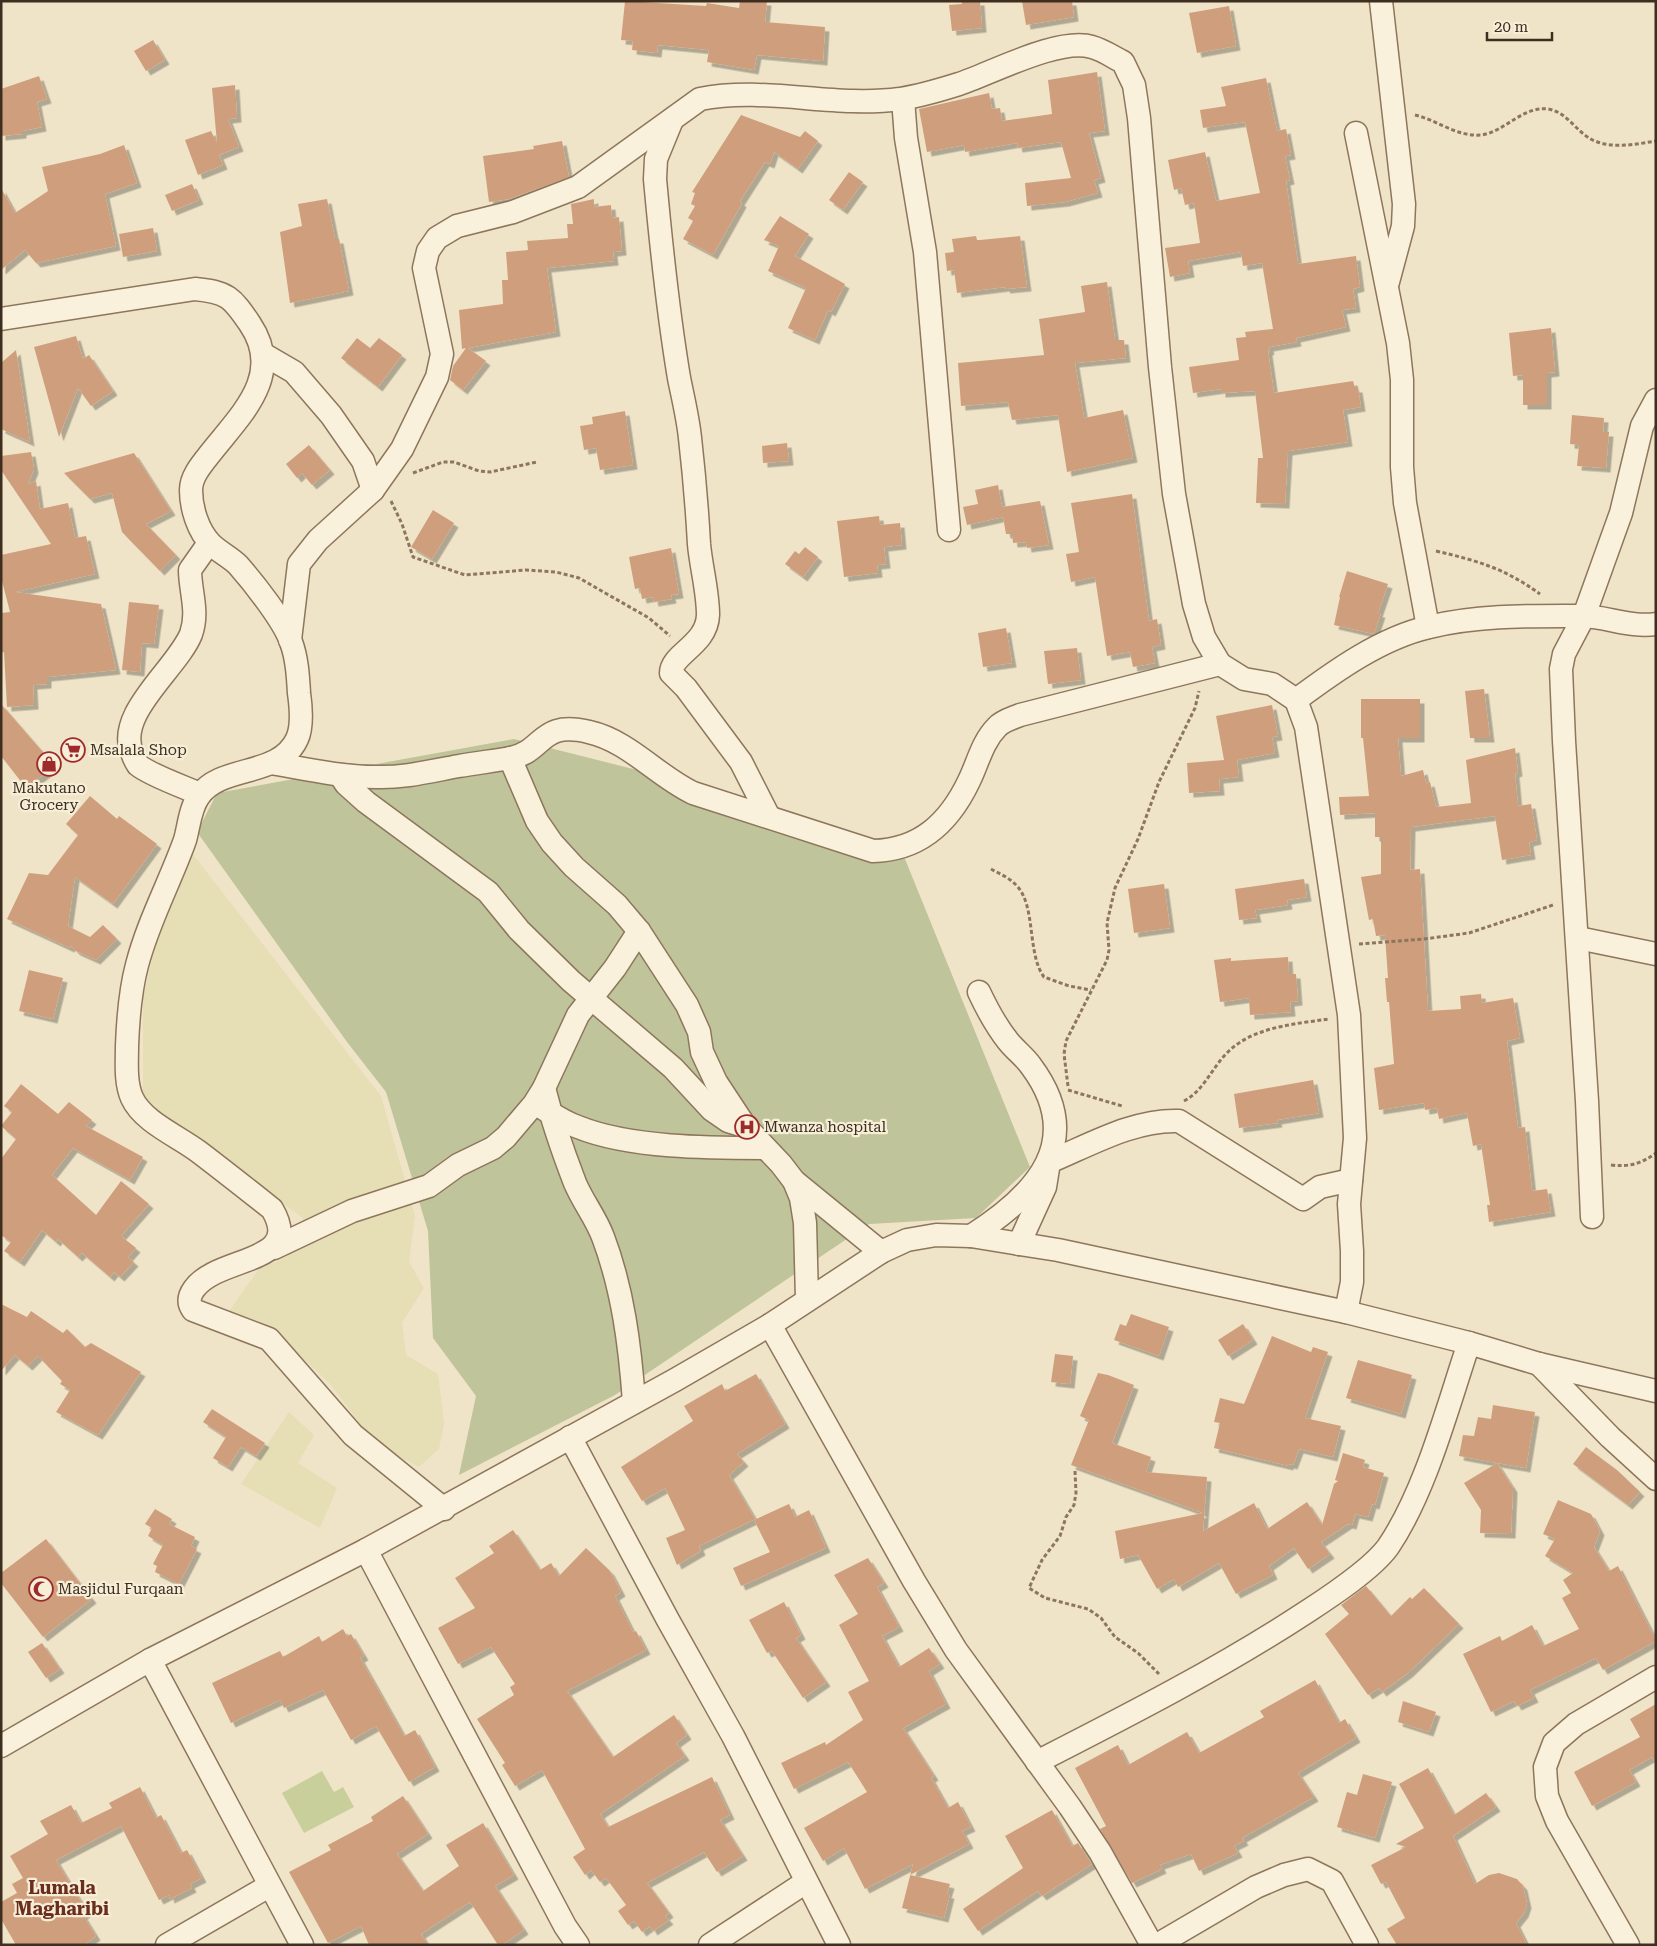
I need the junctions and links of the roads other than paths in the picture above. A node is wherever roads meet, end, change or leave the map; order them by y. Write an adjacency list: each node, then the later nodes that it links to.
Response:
1 (1381, 1): 5 (street)
2 (903, 98): 3 (street); 10 (street); 16 (street)
3 (674, 117): 9 (street); 22 (street)
4 (1356, 133): 5 (street)
5 (1387, 286): 14 (street)
6 (1, 319): 7 (street)
7 (263, 354): 9 (street); 11 (street)
8 (1656, 400): 12 (street)
9 (373, 490): 15 (street)
10 (949, 530)
11 (209, 543): 15 (street); 21 (street)
12 (1584, 616): 13 (street); 14 (street); 24 (street)
13 (1656, 624)
14 (1428, 627): 17 (street)
15 (290, 640): 19 (street)
16 (1211, 666): 17 (street); 22 (street)
17 (1296, 700): 32 (street)
18 (510, 758): 20 (street); 22 (street); 23 (street)
19 (271, 763): 20 (street); 21 (street)
20 (340, 775): 27 (street)
21 (200, 794): 37 (street)
22 (769, 817)
23 (639, 931): 27 (street); 29 (street)
24 (1578, 938): 25 (street); 34 (street)
25 (1656, 954)
26 (979, 992): 31 (street)
27 (592, 998): 28 (street); 29 (street)
28 (543, 1102): 30 (street); 37 (street); 45 (street)
29 (745, 1126): 30 (street)
30 (766, 1148): 33 (street)
31 (1049, 1162): 32 (street); 35 (street); 36 (street)
32 (1351, 1180): 40 (street)
33 (794, 1181): 38 (street); 39 (street)
34 (1592, 1217)
35 (971, 1236): 36 (street); 38 (street)
36 (1019, 1244): 40 (street)
37 (274, 1248): 48 (street)
38 (881, 1252): 39 (street)
39 (807, 1299): 41 (street)
40 (1346, 1312): 42 (street)
41 (770, 1325): 45 (street); 53 (street)
42 (1469, 1343): 43 (street); 53 (street)
43 (1539, 1364): 44 (street); 47 (street)
44 (1656, 1391)
45 (634, 1402): 46 (street)
46 (570, 1437): 48 (street); 54 (street)
47 (1656, 1479)
48 (444, 1508): 49 (street)
49 (366, 1550): 50 (street); 58 (street)
50 (150, 1660): 52 (street); 55 (street)
51 (1656, 1677): 64 (street)
52 (1, 1746)
53 (1037, 1762): 61 (street)
54 (806, 1882): 59 (street); 60 (street)
55 (269, 1886): 56 (street); 57 (street)
56 (167, 1945)
57 (302, 1945)
58 (578, 1945)
59 (710, 1945)
60 (839, 1945)
61 (1152, 1945)
62 (1157, 1945): 63 (street)
63 (1367, 1945)
64 (1628, 1945)

